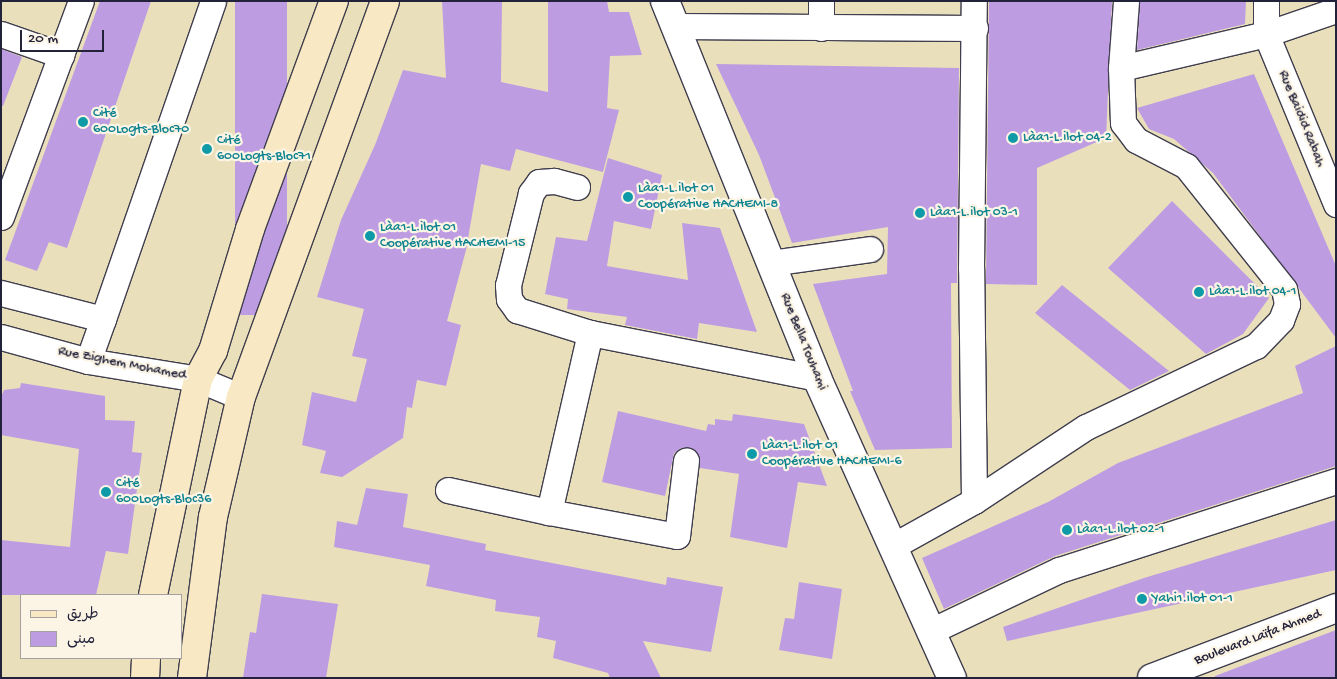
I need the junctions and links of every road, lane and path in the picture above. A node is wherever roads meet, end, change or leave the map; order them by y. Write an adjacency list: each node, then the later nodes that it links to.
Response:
1 (80, 1): 16 (street)
2 (213, 1): 24 (street)
3 (334, 1): 29 (main road)
4 (385, 1): 30 (main road)
5 (665, 1): 11 (street, Rue Bella Touhami)
6 (821, 1): 12 (street)
7 (974, 1): 13 (street)
8 (1126, 1): 17 (street)
9 (1266, 1): 15 (street)
10 (1336, 10): 15 (street)
11 (675, 26): 12 (street); 22 (street, Rue Bella Touhami)
12 (821, 28): 13 (street)
13 (975, 28): 34 (street)
14 (1, 34): 16 (street)
15 (1266, 34): 17 (street); 19 (street, Rue Baidid Rabah)
16 (61, 55): 20 (street)
17 (1121, 68): 34 (street)
18 (577, 187): 25 (street)
19 (1336, 204)
20 (1, 217)
21 (870, 249): 22 (street)
22 (770, 262): 28 (street, Rue Bella Touhami)
23 (1, 293): 24 (street)
24 (103, 319): 27 (street)
25 (590, 333): 28 (street); 35 (street)
26 (1, 337): 27 (street, Rue Zighem Mohamed)
27 (88, 360): 29 (street, Rue Zighem Mohamed)
28 (817, 378): 36 (street, Rue Bella Touhami)
29 (198, 379): 30 (street, Rue Zighem Mohamed); 37 (main road)
30 (241, 397): 42 (main road)
31 (686, 461): 35 (street)
32 (1336, 480): 39 (street)
33 (448, 490): 35 (street)
34 (974, 501): 36 (street)
35 (549, 512)
36 (892, 546): 39 (street, Rue Bella Touhami)
37 (153, 594)
38 (1336, 608): 44 (street, Boulevard Laïfa Ahmed)
39 (931, 631): 43 (street, Rue Bella Touhami)
40 (146, 659): 41 (main road)
41 (145, 678)
42 (192, 678)
43 (952, 678)
44 (1152, 678)

